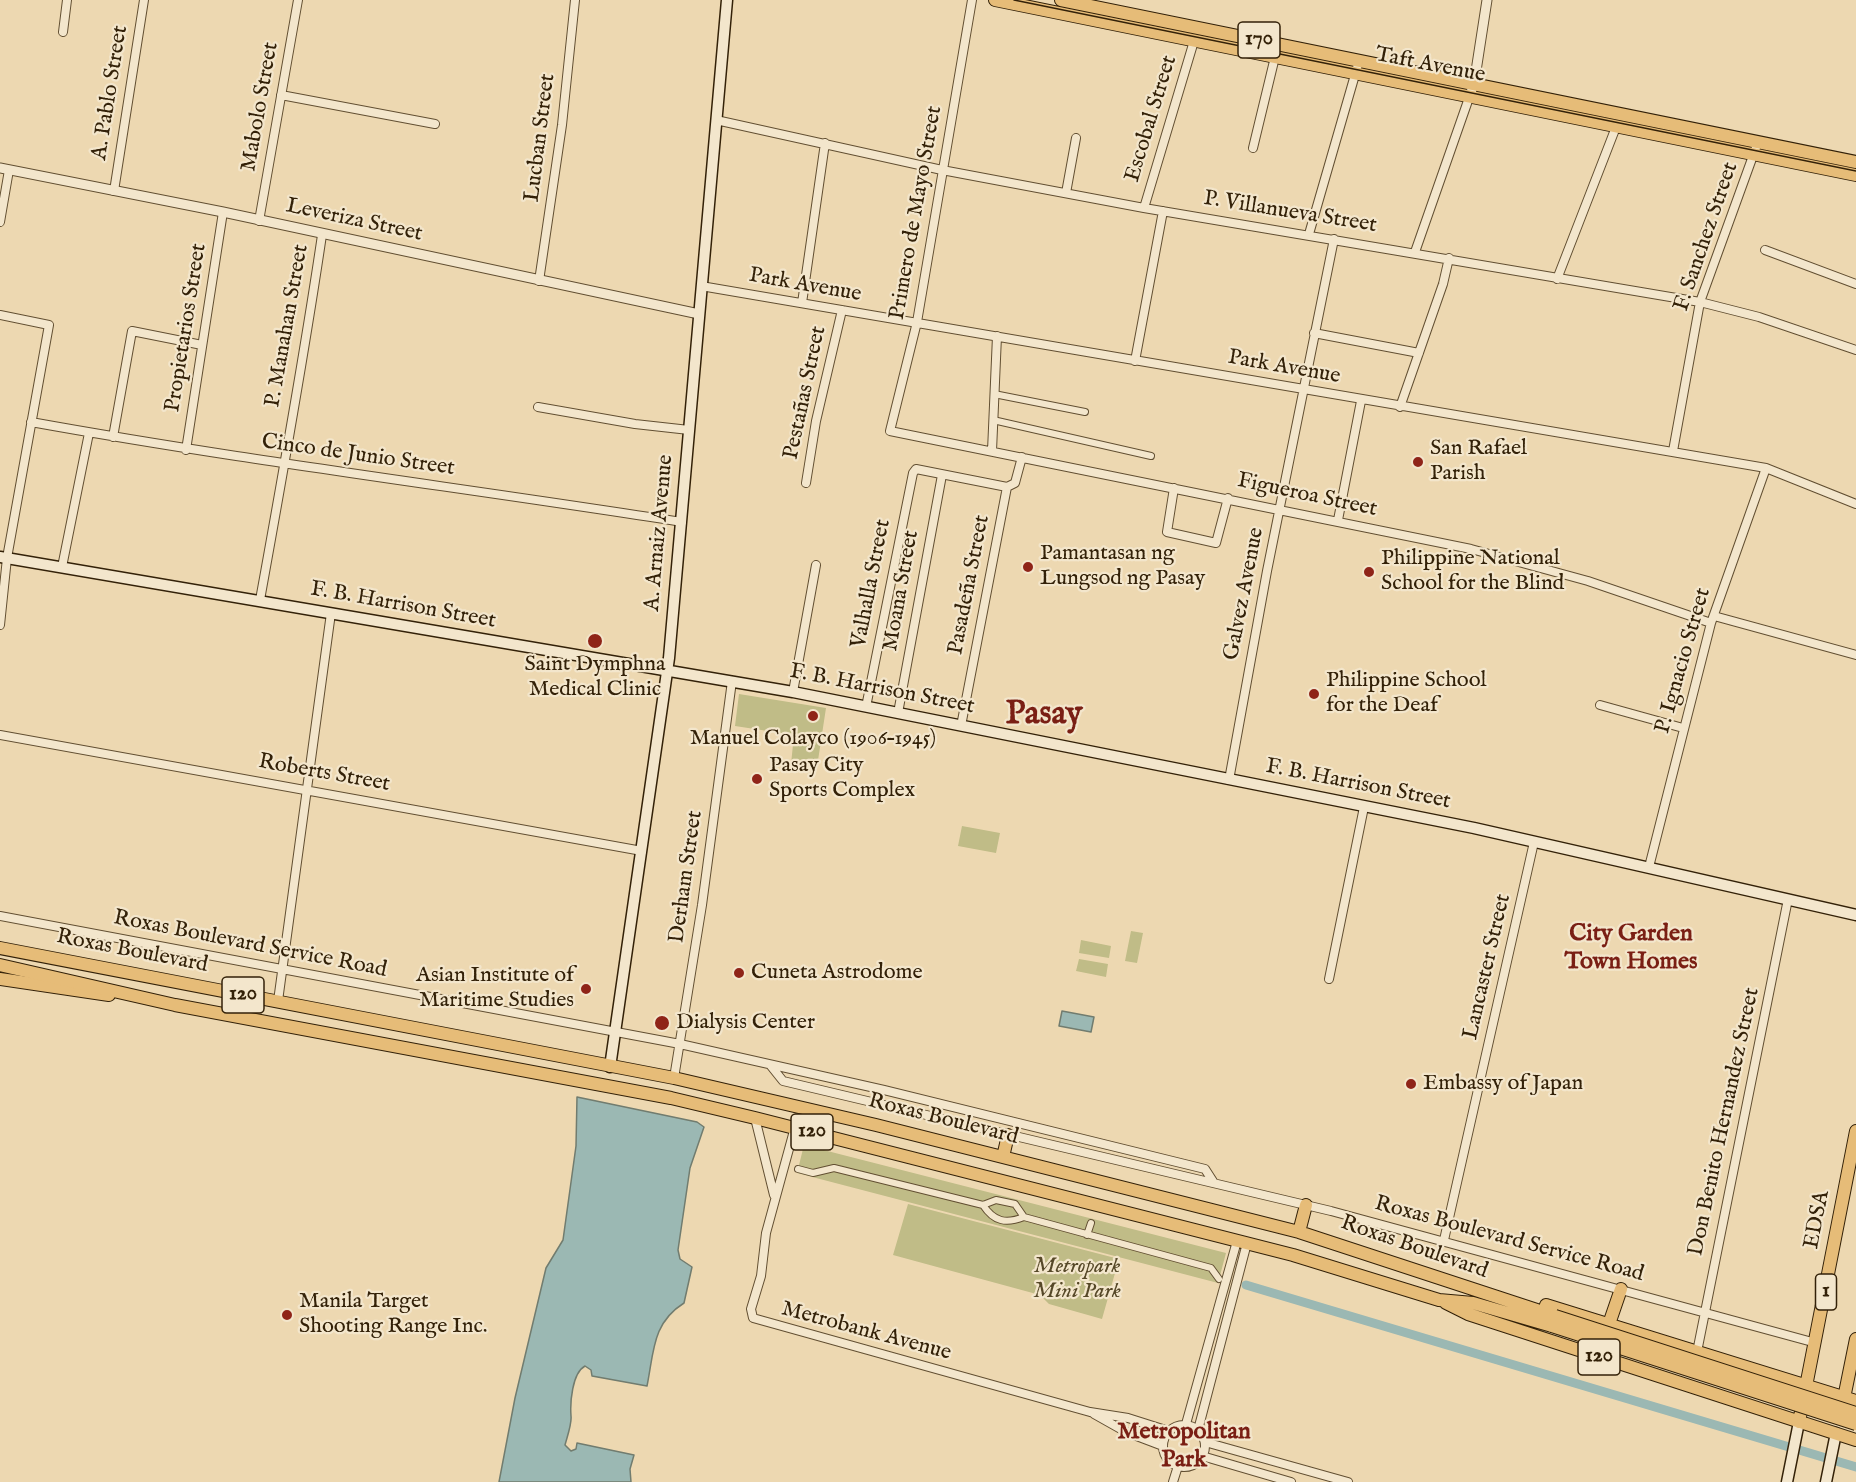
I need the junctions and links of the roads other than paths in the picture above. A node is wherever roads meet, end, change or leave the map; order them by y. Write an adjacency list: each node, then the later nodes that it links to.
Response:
1 (67, 0): 13 (street)
2 (144, 0): 32 (street, A. Pablo Street)
3 (297, 0): 20 (street, Mabolo Street)
4 (575, 0): 46 (street, Lucban Street)
5 (727, 0): 21 (main road, A. Arnaiz Avenue)
6 (972, 0): 30 (street, Primero de Mayo Street)
7 (994, 0): 11 (main road, Taft Avenue / 170)
8 (1061, 0): 10 (main road, Taft Avenue / 170)
9 (1487, 0): 19 (street)
10 (1113, 10): 11 (main road); 12 (main road, Taft Avenue / 170)
11 (1110, 24): 14 (main road, Taft Avenue / 170)
12 (1216, 32): 15 (main road); 17 (main road, Taft Avenue / 170)
13 (63, 33)
14 (1194, 41): 15 (main road, Taft Avenue / 170); 34 (street, Escobal Street)
15 (1213, 45): 16 (main road, Taft Avenue / 170)
16 (1275, 57): 17 (main road, Taft Avenue / 170); 26 (street)
17 (1308, 57): 18 (main road, Taft Avenue / 170)
18 (1357, 67): 19 (main road, Taft Avenue / 170); 39 (street)
19 (1472, 90): 23 (main road, Taft Avenue / 170); 27 (main road, Taft Avenue / 170); 43 (street)
20 (281, 95): 22 (street); 37 (street, Mabolo Street)
21 (716, 120): 25 (street, P. Villanueva Street); 48 (main road, A. Arnaiz Avenue)
22 (435, 124)
23 (1616, 127): 27 (main road, Taft Avenue / 170); 45 (street)
24 (1076, 138): 33 (street)
25 (825, 144): 30 (street, P. Villanueva Street); 50 (street)
26 (1253, 148)
27 (1757, 148): 28 (main road, Taft Avenue / 170); 31 (main road, Taft Avenue / 170); 49 (street, F. Sanchez Street)
28 (1856, 162)
29 (4, 169): 32 (street, Leveriza Street); 38 (street)
30 (942, 170): 33 (street, P. Villanueva Street); 54 (street, Primero de Mayo Street)
31 (1856, 175)
32 (114, 191): 36 (street, Leveriza Street)
33 (1066, 193): 34 (street, P. Villanueva Street)
34 (1144, 208): 35 (street, P. Villanueva Street)
35 (1163, 211): 39 (street, P. Villanueva Street); 60 (street)
36 (223, 212): 37 (street, Leveriza Street); 57 (street, Propietarios Street)
37 (259, 220): 40 (street, Leveriza Street)
38 (0, 222)
39 (1309, 234): 41 (street, P. Villanueva Street)
40 (322, 235): 46 (street, Leveriza Street); 78 (street, P. Manahan Street)
41 (1334, 239): 43 (street, P. Villanueva Street); 55 (street, Galvez Avenue)
42 (1765, 250): 47 (street)
43 (1415, 252): 44 (street, P. Villanueva Street)
44 (1449, 258): 45 (street, P. Villanueva Street); 59 (street)
45 (1557, 279): 49 (street, P. Villanueva Street)
46 (538, 281): 52 (street, Leveriza Street)
47 (1856, 284)
48 (701, 286): 50 (street, Park Avenue); 52 (main road, A. Arnaiz Avenue)
49 (1700, 302): 58 (street, P. Villanueva Street); 75 (street, F. Sanchez Street)
50 (802, 303): 51 (street, Park Avenue)
51 (842, 310): 54 (street, Park Avenue); 81 (street, Pestañas Street)
52 (699, 314): 69 (main road, A. Arnaiz Avenue)
53 (0, 315): 68 (street)
54 (917, 322): 56 (street, Park Avenue); 70 (street, Primero de Mayo Street)
55 (1314, 333): 59 (street); 61 (street, Galvez Avenue)
56 (997, 336): 60 (street, Park Avenue); 62 (street)
57 (202, 345): 72 (street); 73 (street, Propietarios Street)
58 (1856, 350)
59 (1419, 353): 65 (street)
60 (1135, 361): 61 (street, Park Avenue)
61 (1303, 390): 63 (street, Park Avenue); 86 (street, Galvez Avenue)
62 (994, 394): 66 (street); 67 (street)
63 (1361, 400): 65 (street, Park Avenue); 87 (street)
64 (538, 407): 69 (street)
65 (1400, 407): 75 (street, Park Avenue)
66 (1085, 412)
67 (993, 420): 74 (street); 76 (street)
68 (31, 422): 71 (street, Cinco de Junio Street); 89 (street)
69 (689, 430): 88 (main road, A. Arnaiz Avenue)
70 (890, 430): 74 (street, Figueroa Street)
71 (89, 433): 72 (street, Cinco de Junio Street); 91 (street)
72 (112, 437): 73 (street, Cinco de Junio Street)
73 (186, 450): 78 (street, Cinco de Junio Street)
74 (992, 451): 77 (street, Figueroa Street)
75 (1673, 451): 79 (street, Park Avenue)
76 (1151, 456)
77 (1023, 457): 82 (street, Pasadeña Street); 83 (street, Figueroa Street)
78 (284, 465): 88 (street, Cinco de Junio Street); 92 (street, P. Manahan Street)
79 (1766, 468): 85 (street, Park Avenue); 94 (street, P. Ignacio Street)
80 (942, 475): 82 (street); 101 (street, Valhalla Street); 102 (street, Moana Street)
81 (806, 483)
82 (1007, 487): 103 (street, Pasadeña Street)
83 (1174, 488): 84 (street, Figueroa Street); 84 (street)
84 (1228, 498): 86 (street, Figueroa Street)
85 (1856, 504)
86 (1281, 508): 87 (street, Figueroa Street); 106 (street, Galvez Avenue)
87 (1338, 520): 94 (street, Figueroa Street)
88 (682, 522): 97 (main road, A. Arnaiz Avenue)
89 (4, 557): 91 (main road, F. B. Harrison Street); 95 (street)
90 (816, 565): 99 (street)
91 (62, 567): 92 (main road, F. B. Harrison Street)
92 (260, 600): 93 (main road, F. B. Harrison Street)
93 (331, 613): 97 (main road, F. B. Harrison Street); 107 (street)
94 (1712, 620): 96 (street, Figueroa Street); 104 (street, P. Ignacio Street)
95 (0, 625)
96 (1856, 655)
97 (667, 671): 98 (main road, F. B. Harrison Street); 110 (main road, A. Arnaiz Avenue)
98 (732, 681): 99 (main road, F. B. Harrison Street); 123 (street, Derham Street)
99 (793, 692): 101 (main road, F. B. Harrison Street)
100 (1600, 705): 104 (street)
101 (866, 707): 102 (main road, F. B. Harrison Street)
102 (898, 713): 103 (main road, F. B. Harrison Street)
103 (961, 726): 106 (main road, F. B. Harrison Street)
104 (1683, 728): 111 (street, P. Ignacio Street)
105 (0, 735): 107 (street, Roberts Street)
106 (1229, 780): 108 (main road, F. B. Harrison Street)
107 (308, 791): 110 (street, Roberts Street); 117 (street)
108 (1364, 807): 109 (main road, F. B. Harrison Street); 119 (street)
109 (1534, 842): 111 (main road, F. B. Harrison Street); 142 (street, Lancaster Street)
110 (642, 851): 122 (main road, A. Arnaiz Avenue)
111 (1649, 867): 112 (main road, F. B. Harrison Street)
112 (1788, 899): 113 (main road, F. B. Harrison Street); 150 (street, Don Benito Hernandez Street)
113 (1856, 915)
114 (0, 916): 117 (street, Roxas Boulevard Service Road)
115 (0, 948): 120 (main road, Roxas Boulevard / 120)
116 (0, 965): 121 (main road, Roxas Boulevard / 120)
117 (283, 970): 120 (street); 122 (street, Roxas Boulevard Service Road)
118 (0, 979): 121 (main road, Roxas Boulevard)
119 (1329, 979)
120 (278, 1001): 125 (main road, Roxas Boulevard / 120)
121 (175, 1005): 127 (main road, Roxas Boulevard / 120)
122 (616, 1031): 123 (street, Roxas Boulevard Service Road); 125 (main road, A. Arnaiz Avenue)
123 (680, 1044): 124 (street, Roxas Boulevard Service Road); 126 (street, Derham Street)
124 (771, 1066): 130 (street, Roxas Boulevard Service Road); 134 (street)
125 (610, 1067): 126 (main road, Roxas Boulevard / 120)
126 (674, 1078): 131 (main road, Roxas Boulevard / 120)
127 (755, 1118): 128 (main road, Roxas Boulevard / 120); 135 (street, Metrobank Avenue)
128 (795, 1128): 135 (street, Metrobank Avenue); 143 (main road, Roxas Boulevard / 120)
129 (1856, 1131): 132 (main road, EDSA / 1)
130 (1008, 1135): 131 (main road); 134 (street, Roxas Boulevard Service Road)
131 (1003, 1157): 140 (main road, Roxas Boulevard / 120)
132 (1853, 1164): 154 (main road, EDSA / 1)
133 (798, 1169): 136 (street)
134 (1214, 1183): 137 (street, Roxas Boulevard Service Road)
135 (774, 1197): 161 (street, Metrobank Avenue)
136 (983, 1205): 138 (street); 138 (street)
137 (1306, 1205): 140 (main road); 142 (street, Roxas Boulevard Service Road)
138 (1024, 1217): 141 (street)
139 (1091, 1223): 141 (street)
140 (1299, 1232): 145 (main road, Roxas Boulevard / 120)
141 (1088, 1235): 144 (street)
142 (1444, 1240): 146 (street, Roxas Boulevard Service Road)
143 (1242, 1242): 147 (street); 148 (street); 149 (main road, Roxas Boulevard / 120)
144 (1219, 1279)
145 (1446, 1279): 151 (main road, Roxas Boulevard / 120); 152 (main road, 120)
146 (1621, 1289): 150 (street, Roxas Boulevard Service Road); 152 (main road)
147 (1222, 1296): 148 (street); 164 (street)
148 (1233, 1298): 166 (street)
149 (1439, 1300): 151 (main road, Roxas Boulevard / 120); 160 (main road, 120)
150 (1703, 1312): 154 (street, Roxas Boulevard Service Road); 155 (street, Don Benito Hernandez Street)
151 (1554, 1321): 162 (main road, Roxas Boulevard / 120, bridge); 165 (main road, Roxas Boulevard / 120, bridge)
152 (1609, 1324): 155 (main road, 120)
153 (1856, 1339): 156 (main road)
154 (1816, 1343): 158 (main road, EDSA / 1)
155 (1697, 1352): 157 (main road, 120)
156 (1854, 1355): 159 (main road)
157 (1770, 1374): 158 (main road, 120); 160 (main road)
158 (1807, 1386): 159 (main road); 163 (main road, EDSA / 1)
159 (1850, 1399): 168 (main road)
160 (1760, 1409): 163 (main road, 120)
161 (1090, 1412): 167 (street, Metrobank Avenue); 171 (street, Metrobank Avenue)
162 (1856, 1413)
163 (1799, 1422): 168 (main road); 178 (main road)
164 (1186, 1424): 166 (street); 167 (street)
165 (1856, 1424)
166 (1198, 1430): 170 (street)
167 (1168, 1431): 171 (street)
168 (1836, 1433): 169 (main road); 174 (main road)
169 (1856, 1440)
170 (1205, 1442): 172 (street); 177 (street)
171 (1163, 1446): 173 (street)
172 (1202, 1456): 173 (street); 176 (street)
173 (1178, 1466): 175 (street)
174 (1827, 1479)
175 (1173, 1482)
176 (1291, 1482)
177 (1348, 1482)
178 (1787, 1482)

